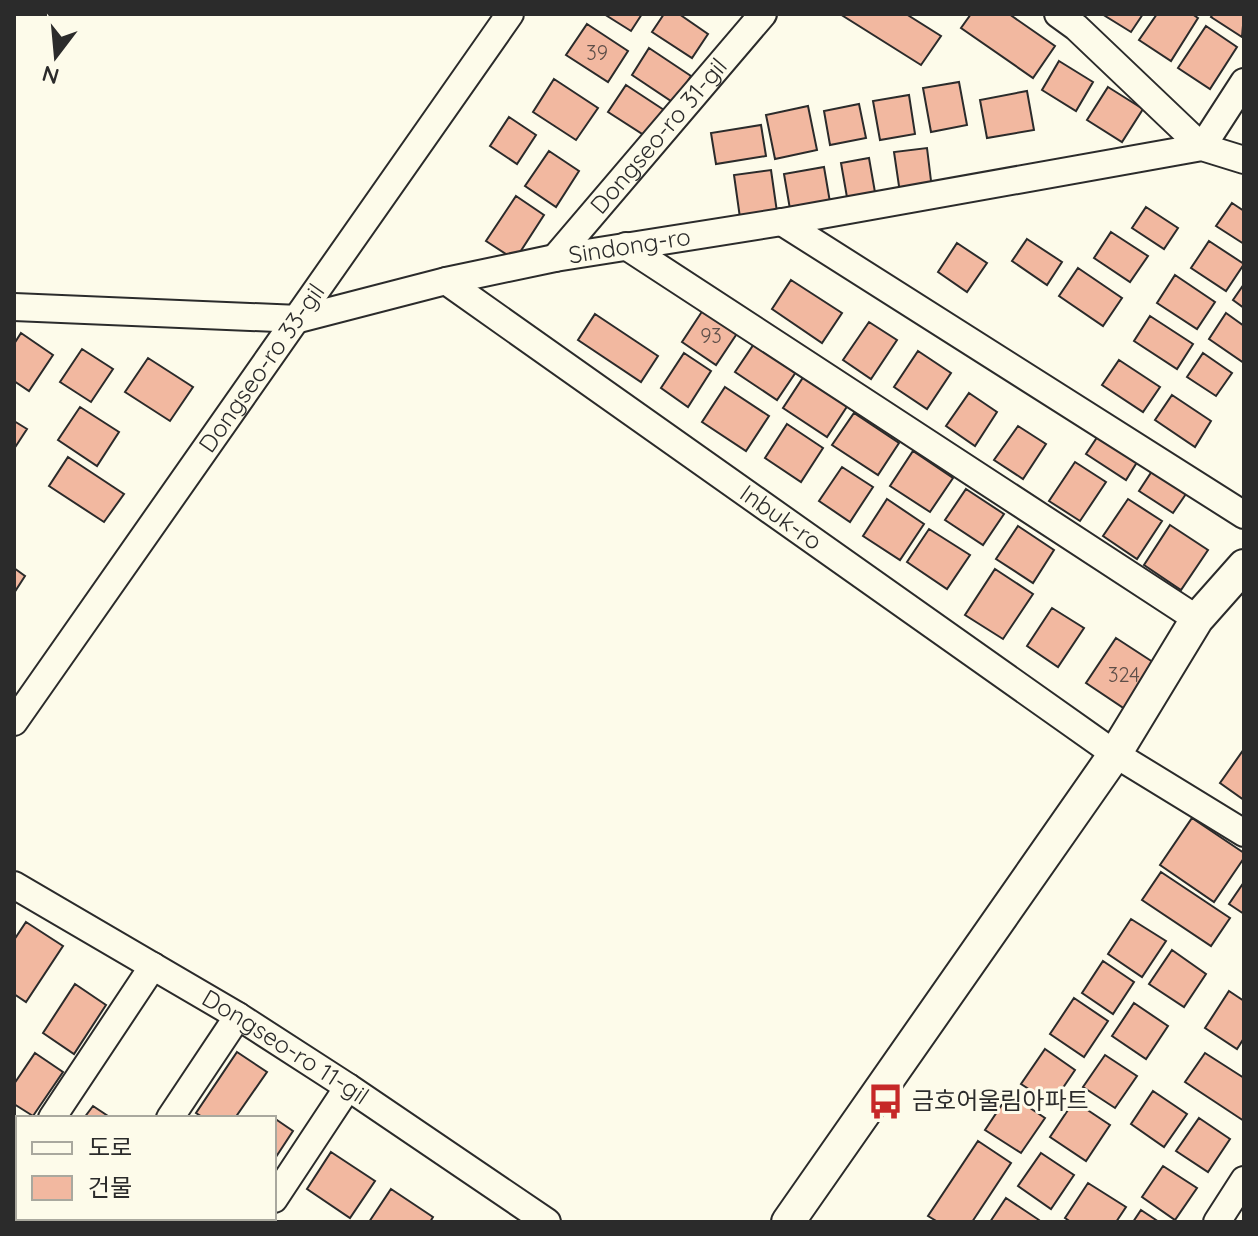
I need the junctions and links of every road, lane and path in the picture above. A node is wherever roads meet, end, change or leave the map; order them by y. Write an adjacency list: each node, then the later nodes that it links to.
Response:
1 (510, 14): 12 (street, Dongseo-ro 33-gil)
2 (763, 14): 9 (street, Dongseo-ro 31-gil)
3 (1073, 18): 5 (street)
4 (1244, 82): 5 (street)
5 (1202, 147): 6 (street, Sindong-ro); 7 (street, Sindong-ro)
6 (1244, 160)
7 (782, 222): 8 (street, Sindong-ro); 13 (street)
8 (626, 246): 9 (street, Sindong-ro); 15 (street)
9 (555, 258): 10 (street, Sindong-ro)
10 (446, 281): 12 (street, Sindong-ro); 17 (street, Inbuk-ro)
11 (14, 307): 12 (street, Sindong-ro)
12 (299, 319): 16 (street, Dongseo-ro 33-gil)
13 (1244, 515)
14 (1244, 566): 15 (street)
15 (1197, 619): 17 (street)
16 (14, 722)
17 (1115, 754): 18 (street, Inbuk-ro); 28 (street)
18 (1244, 833)
19 (14, 885): 20 (street, Dongseo-ro 11-gil)
20 (153, 966): 21 (street, Dongseo-ro 11-gil); 23 (street)
21 (238, 1016): 22 (street, Dongseo-ro 11-gil); 24 (street)
22 (348, 1087): 26 (street); 27 (street, Dongseo-ro 11-gil)
23 (53, 1116)
24 (171, 1116)
25 (1244, 1180): 29 (street)
26 (276, 1196)
27 (535, 1218)
28 (788, 1222)
29 (1217, 1222)

